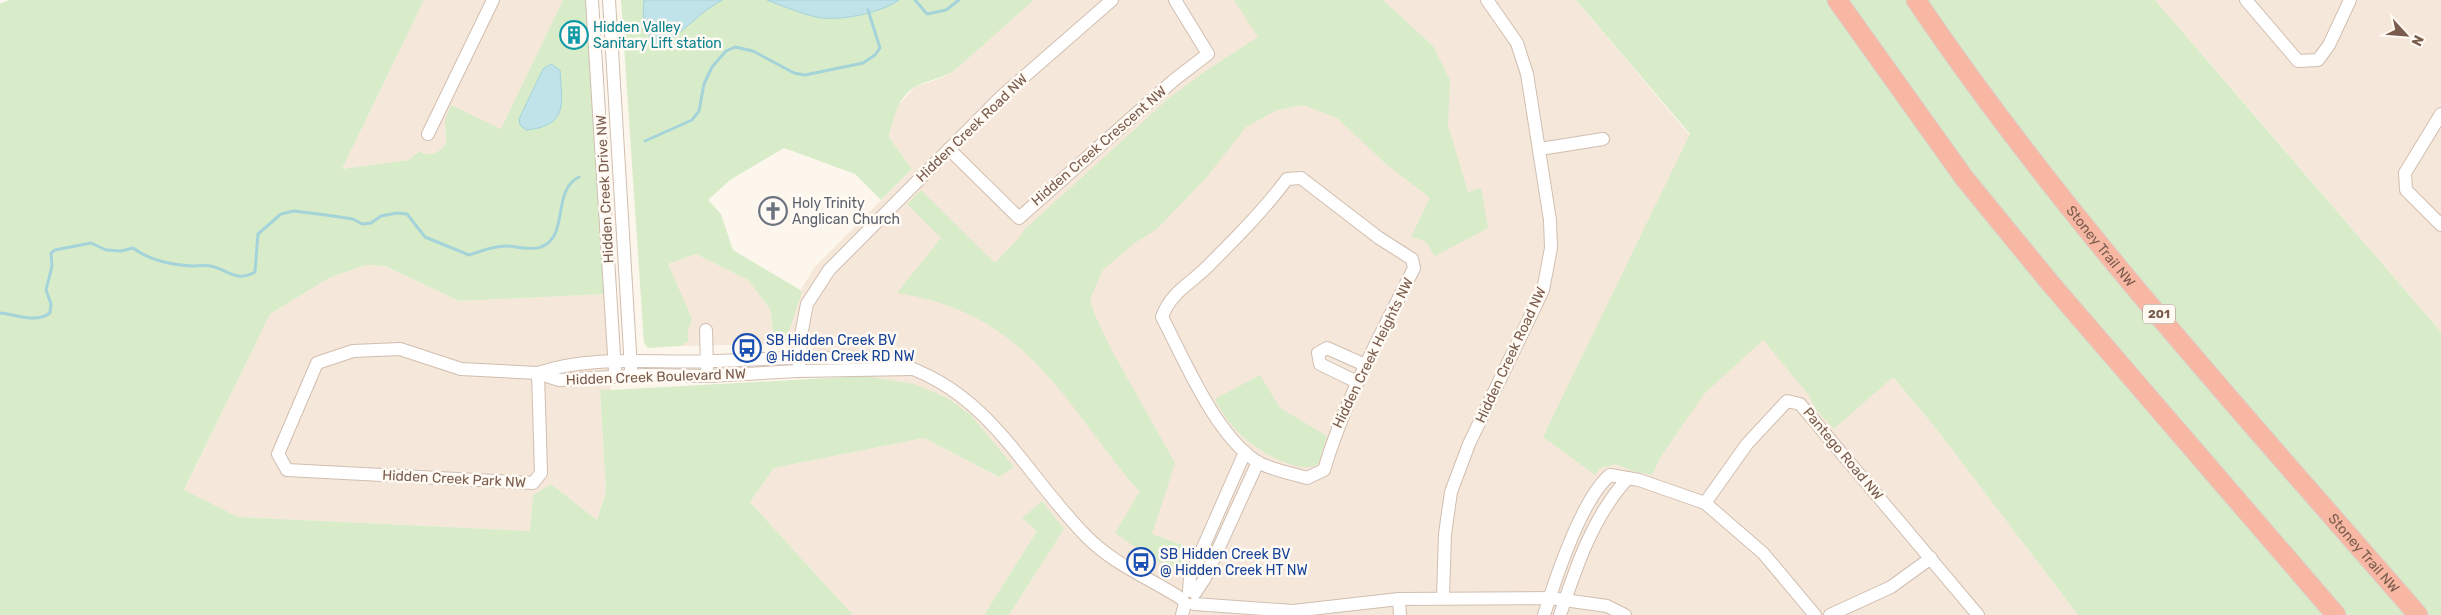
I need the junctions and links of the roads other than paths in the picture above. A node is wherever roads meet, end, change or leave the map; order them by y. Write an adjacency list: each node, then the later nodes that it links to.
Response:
1 (493, 0): 14 (street)
2 (592, 0): 12 (street, Hidden Creek Drive NW)
3 (609, 0): 11 (street, Hidden Creek Drive NW)
4 (1112, 0): 16 (street, Hidden Creek Road NW)
5 (1175, 0): 16 (street, Hidden Creek Crescent NW)
6 (1487, 0): 17 (street, Hidden Creek Road NW)
7 (1837, 0): 50 (highway)
8 (1916, 0): 51 (highway, Stoney Trail NW / 201)
9 (2246, 0): 10 (street)
10 (2350, 0)
11 (610, 26): 12 (street); 23 (street, Hidden Creek Drive NW)
12 (594, 28): 22 (street, Hidden Creek Drive NW)
13 (2441, 114): 18 (street)
14 (428, 134)
15 (1603, 139): 17 (street)
16 (949, 149): 20 (street, Hidden Creek Road NW)
17 (1540, 149): 37 (street, Hidden Creek Road NW)
18 (2441, 225)
19 (706, 330): 21 (street)
20 (799, 357): 21 (street, Hidden Creek Boulevard NW); 25 (street, Hidden Creek Boulevard NW); 26 (street, Hidden Creek Road NW)
21 (707, 361): 23 (street, Hidden Creek Boulevard NW); 29 (street)
22 (615, 362): 23 (street, Hidden Creek Boulevard NW); 27 (street, Hidden Creek Boulevard NW); 30 (street, Hidden Creek Drive NW)
23 (631, 362): 28 (street, Hidden Creek Drive NW)
24 (1365, 365): 31 (street, Hidden Creek Heights NW); 31 (street); 32 (street, Hidden Creek Heights NW)
25 (913, 369): 26 (street, Hidden Creek Boulevard NW); 41 (street, Hidden Creek Boulevard NW)
26 (798, 371): 29 (street, Hidden Creek Boulevard NW)
27 (538, 373): 27 (street, Hidden Creek Park NW); 30 (street, Hidden Creek Boulevard NW)
28 (631, 376): 29 (street, Hidden Creek Boulevard NW); 30 (street, Hidden Creek Boulevard NW)
29 (708, 376)
30 (615, 378)
31 (1357, 382): 33 (street, Hidden Creek Heights NW)
32 (1245, 452): 33 (street, Hidden Creek Heights NW); 41 (street)
33 (1258, 462): 41 (street)
34 (1628, 478): 35 (street); 38 (street); 40 (street)
35 (1706, 503): 36 (street, Pantego Road NW); 47 (street)
36 (1931, 558): 48 (street); 49 (street, Pantego Road NW)
37 (1443, 597): 38 (street, Hidden Creek Boulevard NW); 39 (street, Hidden Creek Boulevard NW)
38 (1550, 598): 40 (street, Hidden Creek Boulevard NW); 44 (street)
39 (1399, 599): 42 (street, Hidden Creek Boulevard NW); 43 (street)
40 (1565, 599): 45 (street); 46 (street, Hidden Creek Boulevard NW)
41 (1189, 601): 42 (street, Hidden Creek Boulevard NW)
42 (1294, 613)
43 (1400, 615)
44 (1544, 615)
45 (1560, 615)
46 (1625, 615)
47 (1816, 615)
48 (1830, 615)
49 (1978, 615)
50 (2336, 615)
51 (2418, 615)

